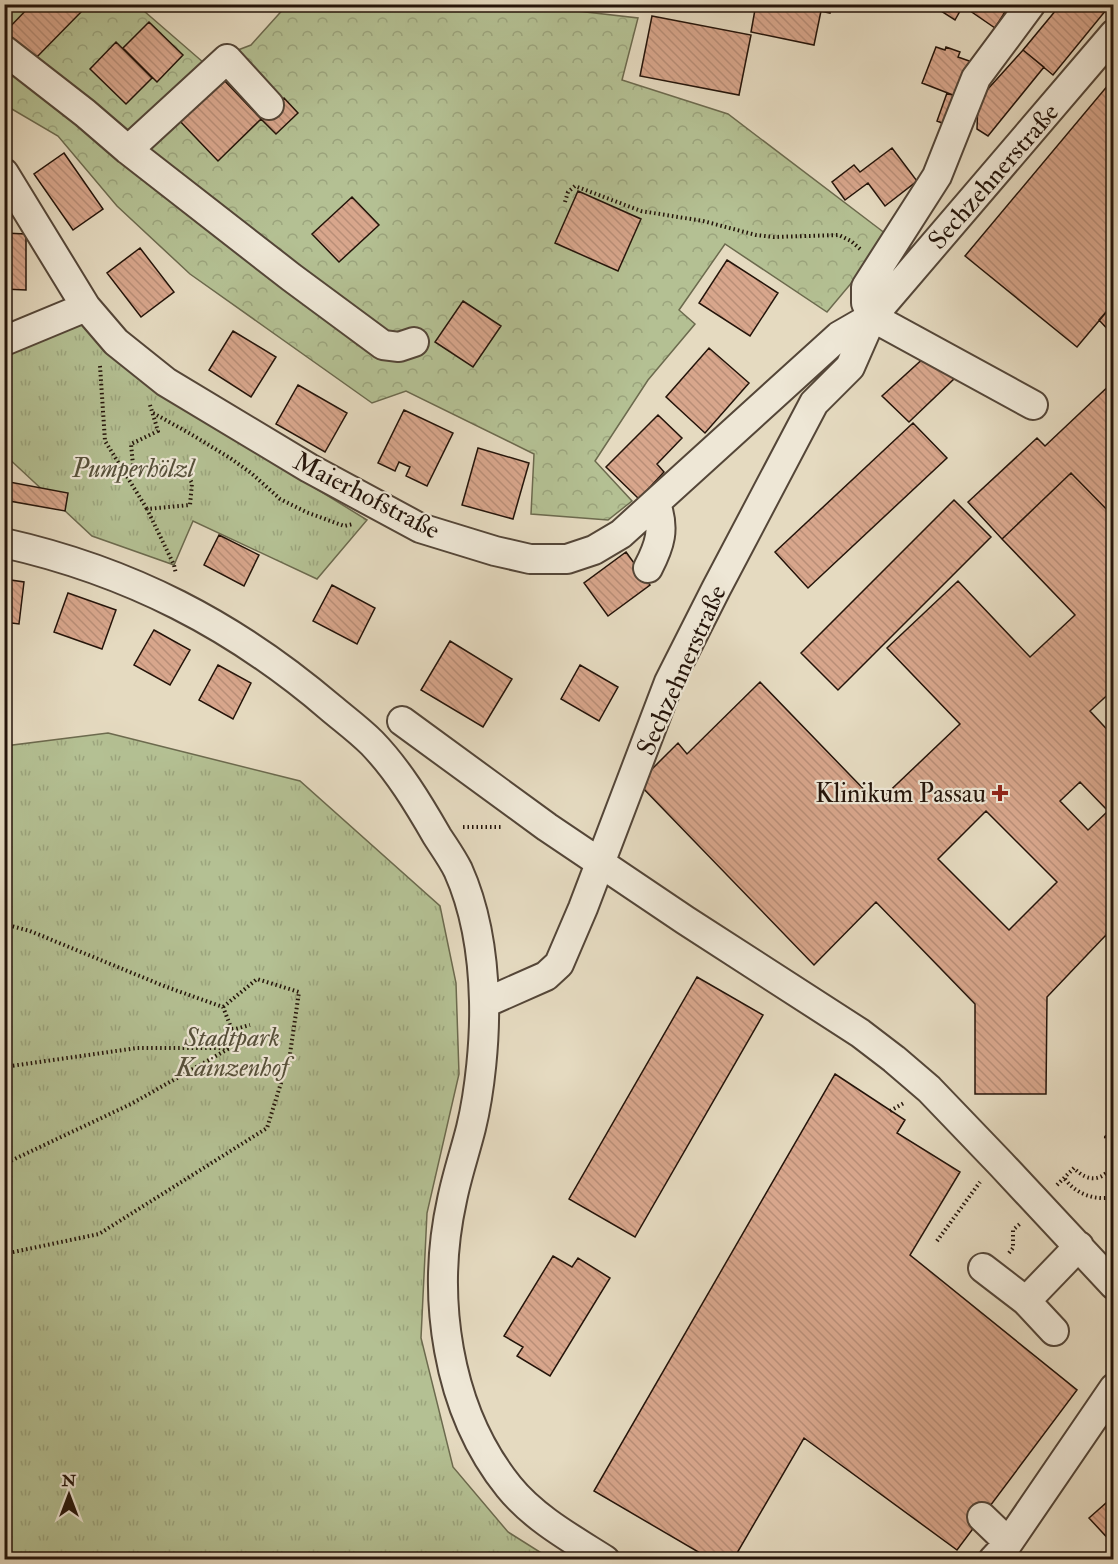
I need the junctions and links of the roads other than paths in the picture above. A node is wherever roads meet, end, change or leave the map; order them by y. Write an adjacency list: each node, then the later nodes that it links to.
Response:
1 (1031, 4): 8 (street, Sechzehnerstraße)
2 (1113, 34): 8 (street, Sechzehnerstraße)
3 (4, 50): 5 (street)
4 (269, 105): 5 (street)
5 (128, 150): 10 (street)
6 (4, 173): 7 (street, Maierhofstraße)
7 (86, 307): 9 (street); 12 (street, Maierhofstraße)
8 (872, 317): 11 (street); 12 (street, Maierhofstraße); 16 (street, Sechzehnerstraße)
9 (4, 340)
10 (414, 342)
11 (1032, 405)
12 (656, 504): 14 (street)
13 (4, 543): 17 (street)
14 (648, 568)
15 (402, 721): 16 (street)
16 (600, 863): 17 (street, Sechzehnerstraße); 18 (street)
17 (484, 1004): 26 (street)
18 (1079, 1246): 20 (street); 21 (street)
19 (983, 1268): 21 (street)
20 (1113, 1285)
21 (1026, 1301): 22 (street)
22 (1054, 1331)
23 (1113, 1388): 25 (street)
24 (982, 1517): 25 (street)
25 (1001, 1551)
26 (605, 1560)

